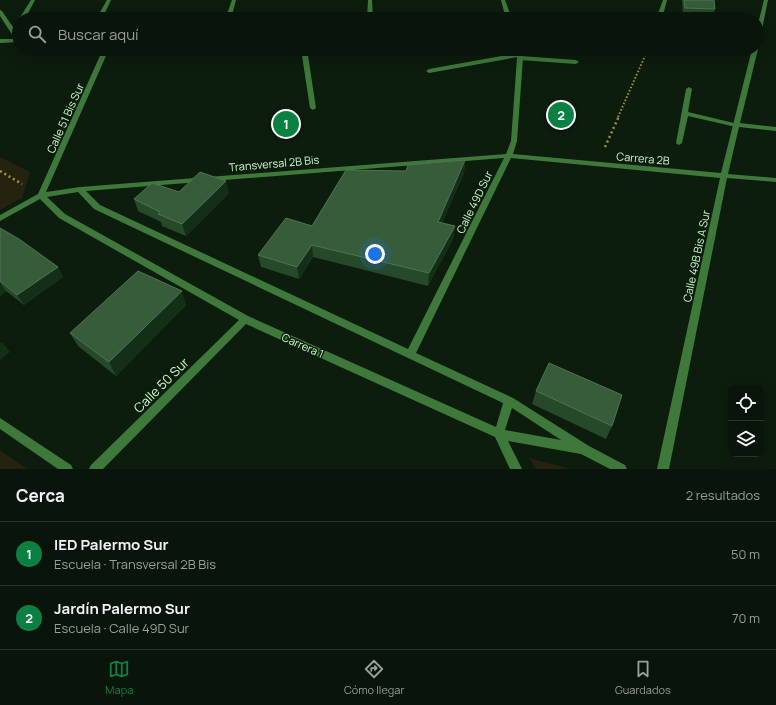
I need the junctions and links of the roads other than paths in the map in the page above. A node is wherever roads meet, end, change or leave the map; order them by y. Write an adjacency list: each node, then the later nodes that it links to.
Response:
1 (33, 0): 9 (street)
2 (109, 0): 10 (street)
3 (234, 0): 11 (street)
4 (370, 0): 12 (street)
5 (503, 0): 13 (street)
6 (665, 0): 14 (street)
7 (766, 0): 15 (street)
8 (0, 12): 16 (street)
9 (26, 12)
10 (103, 12)
11 (230, 12)
12 (370, 12)
13 (507, 12)
14 (661, 12)
15 (763, 12)
16 (12, 26)
17 (12, 40): 18 (street)
18 (0, 41)
19 (103, 56): 37 (street, Calle 51 Bis Sur)
20 (305, 56): 28 (street)
21 (508, 56): 26 (street)
22 (519, 56): 33 (street, Calle 49D Sur)
23 (533, 56): 25 (street)
24 (753, 56): 30 (street, Calle 49B Bis A Sur)
25 (576, 62)
26 (429, 71)
27 (689, 89): 29 (street)
28 (313, 108)
29 (685, 113): 30 (street); 32 (street)
30 (736, 125): 31 (street); 34 (street, Calle 49B Bis A Sur)
31 (776, 128)
32 (679, 143)
33 (509, 156): 34 (street, Carrera 2B); 36 (street, Transversal 2B Bis); 40 (street, Calle 49D Sur)
34 (724, 176): 35 (street, Carrera 2B); 49 (street, Calle 49B Bis A Sur)
35 (776, 180)
36 (80, 189): 37 (street, Transversal 2B Bis); 40 (street, Carrera 1)
37 (41, 195): 38 (street); 39 (street, Carrera 1)
38 (0, 218)
39 (245, 319): 43 (street, Carrera 1); 46 (street, Calle 50 Sur)
40 (410, 355): 41 (street, Carrera 1)
41 (509, 401): 43 (street); 44 (street, Carrera 1)
42 (0, 422): 45 (street)
43 (499, 434): 44 (street, Carrera 1); 47 (street)
44 (585, 450): 48 (street, Carrera 1)
45 (67, 469)
46 (95, 469)
47 (516, 469)
48 (621, 469)
49 (663, 469)

